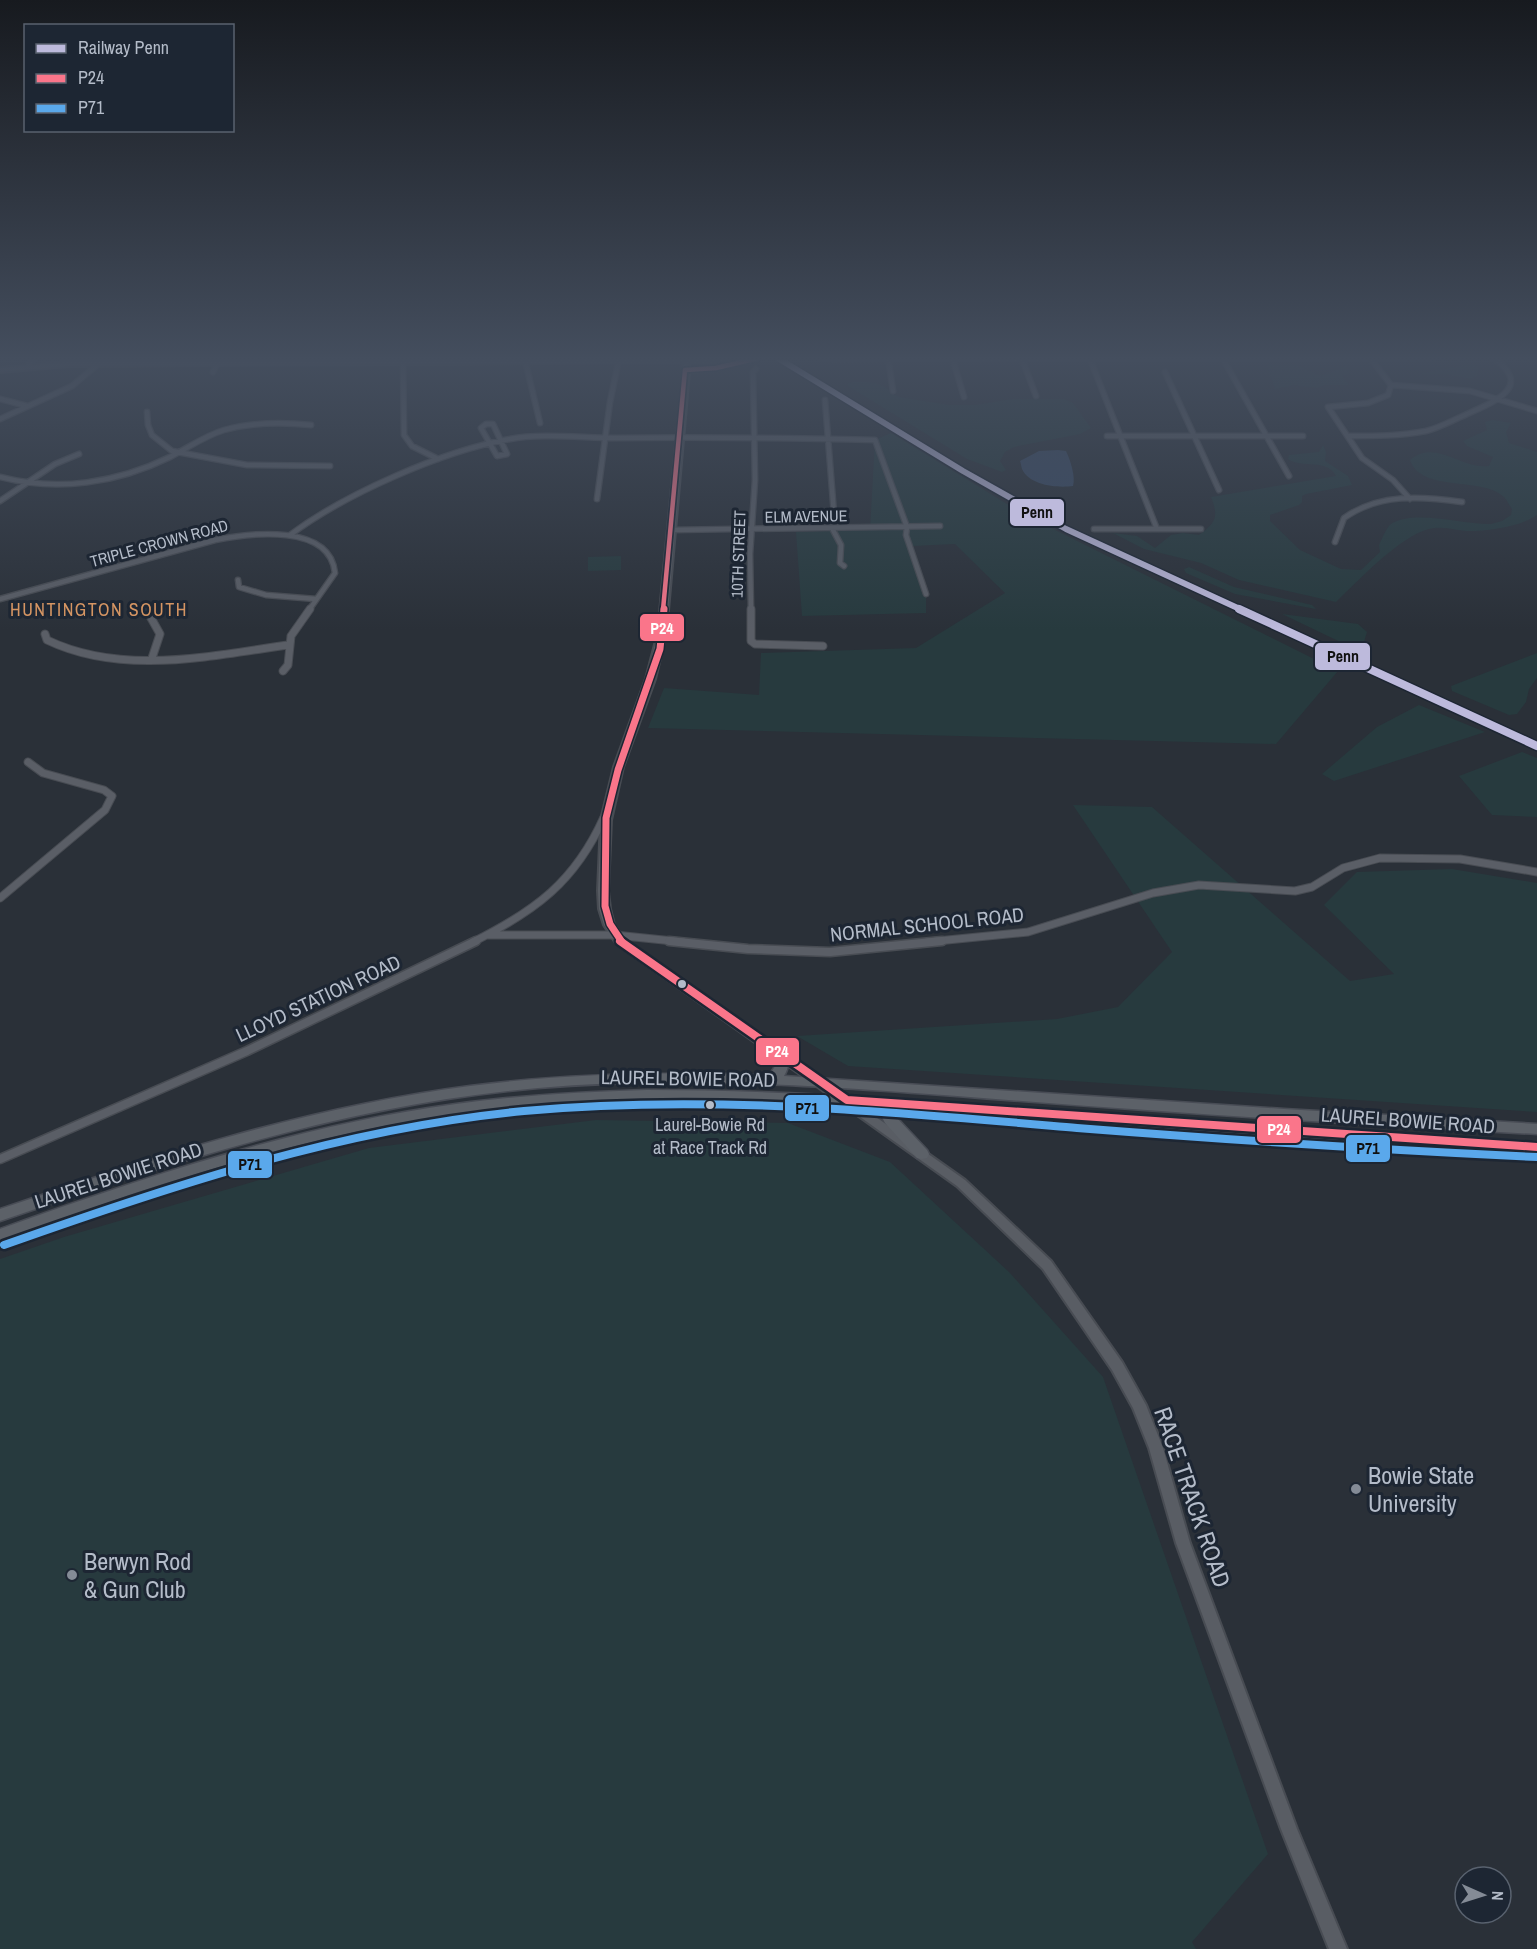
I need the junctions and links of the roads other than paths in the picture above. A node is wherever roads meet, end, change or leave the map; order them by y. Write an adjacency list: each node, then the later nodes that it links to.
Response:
1 (168, 448): 16 (street)
2 (187, 448): 16 (street)
3 (415, 448): 18 (street)
4 (471, 448): 18 (street)
5 (492, 448): 6 (street)
6 (506, 448)
7 (604, 448): 24 (street)
8 (678, 448): 34 (street)
9 (754, 448): 35 (street, 10TH STREET)
10 (828, 448): 28 (street)
11 (878, 448): 30 (street)
12 (1125, 448): 32 (street)
13 (1198, 448): 23 (street)
14 (1274, 448): 20 (street)
15 (1356, 448): 25 (street)
16 (179, 453): 19 (street); 22 (street)
17 (79, 454): 22 (street)
18 (438, 459): 37 (street)
19 (330, 466)
20 (1289, 476)
21 (0, 477): 22 (street)
22 (24, 483): 26 (street)
23 (1219, 490)
24 (597, 499)
25 (1410, 500): 27 (street); 38 (street)
26 (0, 501)
27 (1462, 502)
28 (834, 514)
29 (940, 526): 30 (street, ELM AVENUE)
30 (907, 527): 36 (street, ELM AVENUE); 41 (street)
31 (1094, 529): 32 (street)
32 (1157, 529): 33 (street)
33 (1201, 529)
34 (671, 530): 35 (street, ELM AVENUE); 51 (street)
35 (752, 530): 36 (street, ELM AVENUE); 47 (street, 10TH STREET)
36 (833, 530): 39 (street)
37 (290, 536): 42 (street, TRIPLE CROWN ROAD); 43 (street, TRIPLE CROWN ROAD)
38 (1335, 542)
39 (844, 566)
40 (238, 580): 43 (street)
41 (926, 594)
42 (0, 599)
43 (316, 599): 46 (street, TRIPLE CROWN ROAD)
44 (144, 606): 48 (street)
45 (45, 634): 48 (street)
46 (288, 645): 48 (street); 49 (street, TRIPLE CROWN ROAD)
47 (822, 646)
48 (152, 658)
49 (283, 671)
50 (27, 762): 53 (street)
51 (607, 812): 54 (street, LLOYD STATION ROAD); 55 (street)
52 (1537, 872): 55 (street, NORMAL SCHOOL ROAD)
53 (0, 898)
54 (489, 934): 55 (street, NORMAL SCHOOL ROAD); 64 (street, LLOYD STATION ROAD)
55 (615, 935): 56 (street, RACE TRACK ROAD)
56 (778, 1052): 57 (main road); 58 (street, RACE TRACK ROAD)
57 (771, 1081): 58 (main road, LAUREL BOWIE ROAD); 65 (main road, LAUREL BOWIE ROAD)
58 (823, 1083): 59 (street, RACE TRACK ROAD); 61 (main road, LAUREL BOWIE ROAD)
59 (847, 1101): 60 (main road, LAUREL BOWIE ROAD); 63 (street, RACE TRACK ROAD); 66 (main road, LAUREL BOWIE ROAD)
60 (904, 1103): 62 (main road, LAUREL BOWIE ROAD); 63 (main road)
61 (1537, 1129)
62 (1537, 1147)
63 (922, 1154): 67 (street, RACE TRACK ROAD)
64 (0, 1159)
65 (0, 1215)
66 (0, 1235)
67 (1338, 1949)

